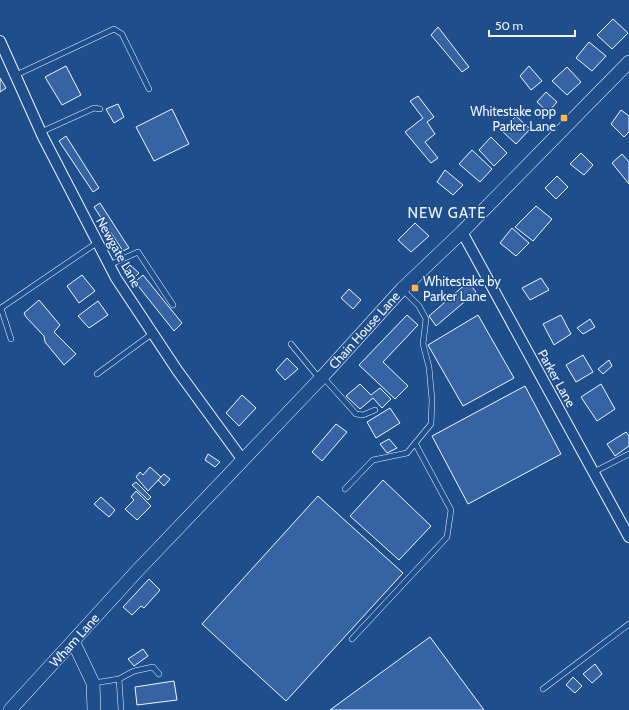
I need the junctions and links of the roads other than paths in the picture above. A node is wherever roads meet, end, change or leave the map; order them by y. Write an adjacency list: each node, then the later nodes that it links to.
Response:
1 (0, 41): 3 (street, Newgate Lane)
2 (629, 62): 7 (street, Chain House Lane)
3 (16, 75): 4 (lane); 6 (street, Newgate Lane)
4 (149, 89)
5 (100, 109): 6 (lane)
6 (41, 132): 8 (street, Newgate Lane)
7 (462, 232): 10 (street, Chain House Lane); 21 (street, Parker Lane)
8 (98, 242): 9 (street, Newgate Lane); 13 (lane)
9 (109, 265): 11 (lane); 12 (street, Newgate Lane)
10 (402, 289): 16 (street, Chain House Lane); 18 (lane)
11 (173, 305)
12 (152, 333): 15 (lane); 20 (street, Newgate Lane)
13 (11, 339)
14 (291, 344): 16 (lane)
15 (97, 374)
16 (321, 378): 17 (lane); 20 (street, Chain House Lane)
17 (375, 410)
18 (415, 443): 22 (lane); 26 (lane)
19 (629, 454): 21 (lane)
20 (242, 459): 24 (street, Chain House Lane)
21 (594, 472): 23 (street, Parker Lane)
22 (345, 489)
23 (629, 537)
24 (138, 570): 27 (street, Wham Lane)
25 (629, 624): 31 (lane)
26 (352, 639)
27 (73, 641): 30 (street); 32 (street, Wham Lane)
28 (159, 674): 29 (lane)
29 (119, 679): 30 (lane); 34 (lane)
30 (92, 683): 33 (street)
31 (543, 688)
32 (10, 710)
33 (94, 710)
34 (121, 710)

